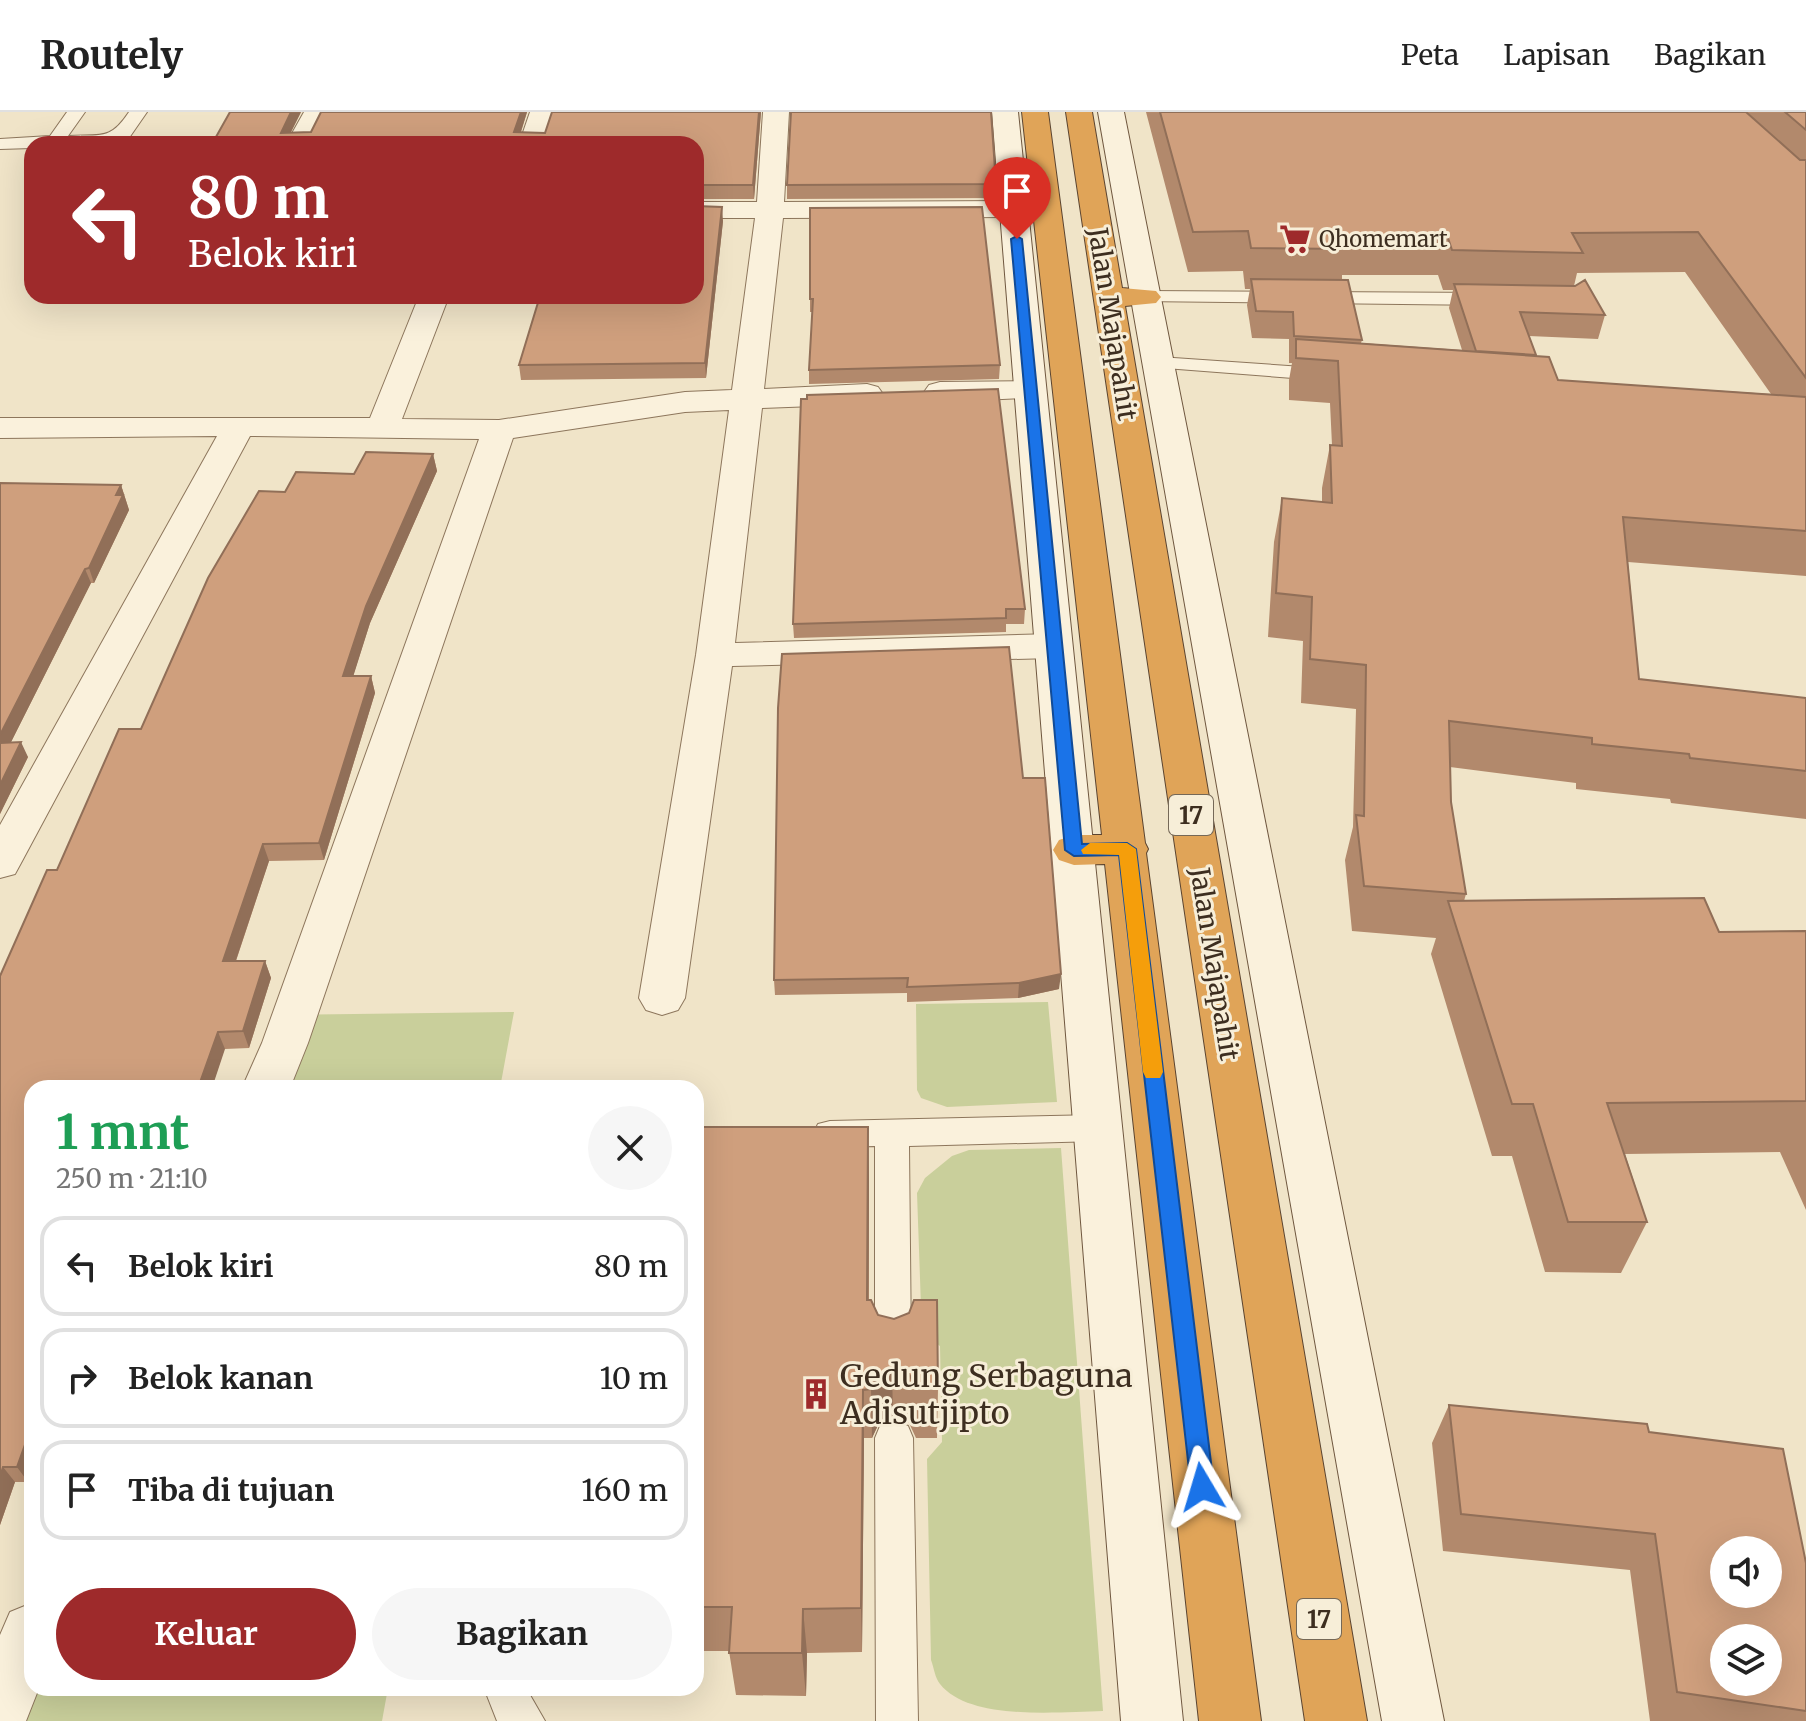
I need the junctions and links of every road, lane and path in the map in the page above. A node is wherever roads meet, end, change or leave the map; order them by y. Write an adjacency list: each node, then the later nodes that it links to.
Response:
1 (76, 112): 10 (lane)
2 (138, 112): 11 (lane)
3 (317, 112): 12 (street)
4 (543, 112): 13 (street)
5 (776, 112): 18 (street)
6 (1005, 112): 16 (street)
7 (1035, 112): 32 (highway, Jalan Majapahit)
8 (1079, 112): 19 (highway, Jalan Majapahit / 17)
9 (1111, 112): 19 (street)
10 (59, 136)
11 (121, 136)
12 (304, 136)
13 (535, 136)
14 (24, 143): 15 (lane)
15 (0, 144)
16 (1014, 209): 18 (street); 24 (street)
17 (704, 210): 18 (street)
18 (770, 210): 25 (street)
19 (1127, 297): 20 (lane); 22 (street); 49 (highway, Jalan Majapahit / 17)
20 (1505, 299)
21 (431, 304): 27 (street)
22 (1159, 363): 23 (lane); 50 (street)
23 (1350, 376)
24 (1030, 390): 25 (street); 30 (street)
25 (745, 398): 29 (street); 31 (street)
26 (239, 426): 27 (street); 28 (street); 34 (street)
27 (383, 427): 29 (street)
28 (0, 428)
29 (499, 430): 36 (street)
30 (1053, 646): 31 (street); 33 (street)
31 (715, 655): 35 (street)
32 (1127, 849): 33 (highway); 48 (highway, Jalan Majapahit)
33 (1074, 850): 37 (street)
34 (0, 863)
35 (662, 998)
36 (269, 1080)
37 (1098, 1128): 38 (lane); 47 (street)
38 (892, 1132): 39 (lane); 40 (lane)
39 (803, 1135)
40 (893, 1350)
41 (894, 1438): 46 (lane)
42 (24, 1652): 44 (street)
43 (508, 1696): 45 (lane)
44 (0, 1707)
45 (524, 1721)
46 (897, 1721)
47 (1152, 1721)
48 (1230, 1721)
49 (1336, 1721)
50 (1413, 1721)

